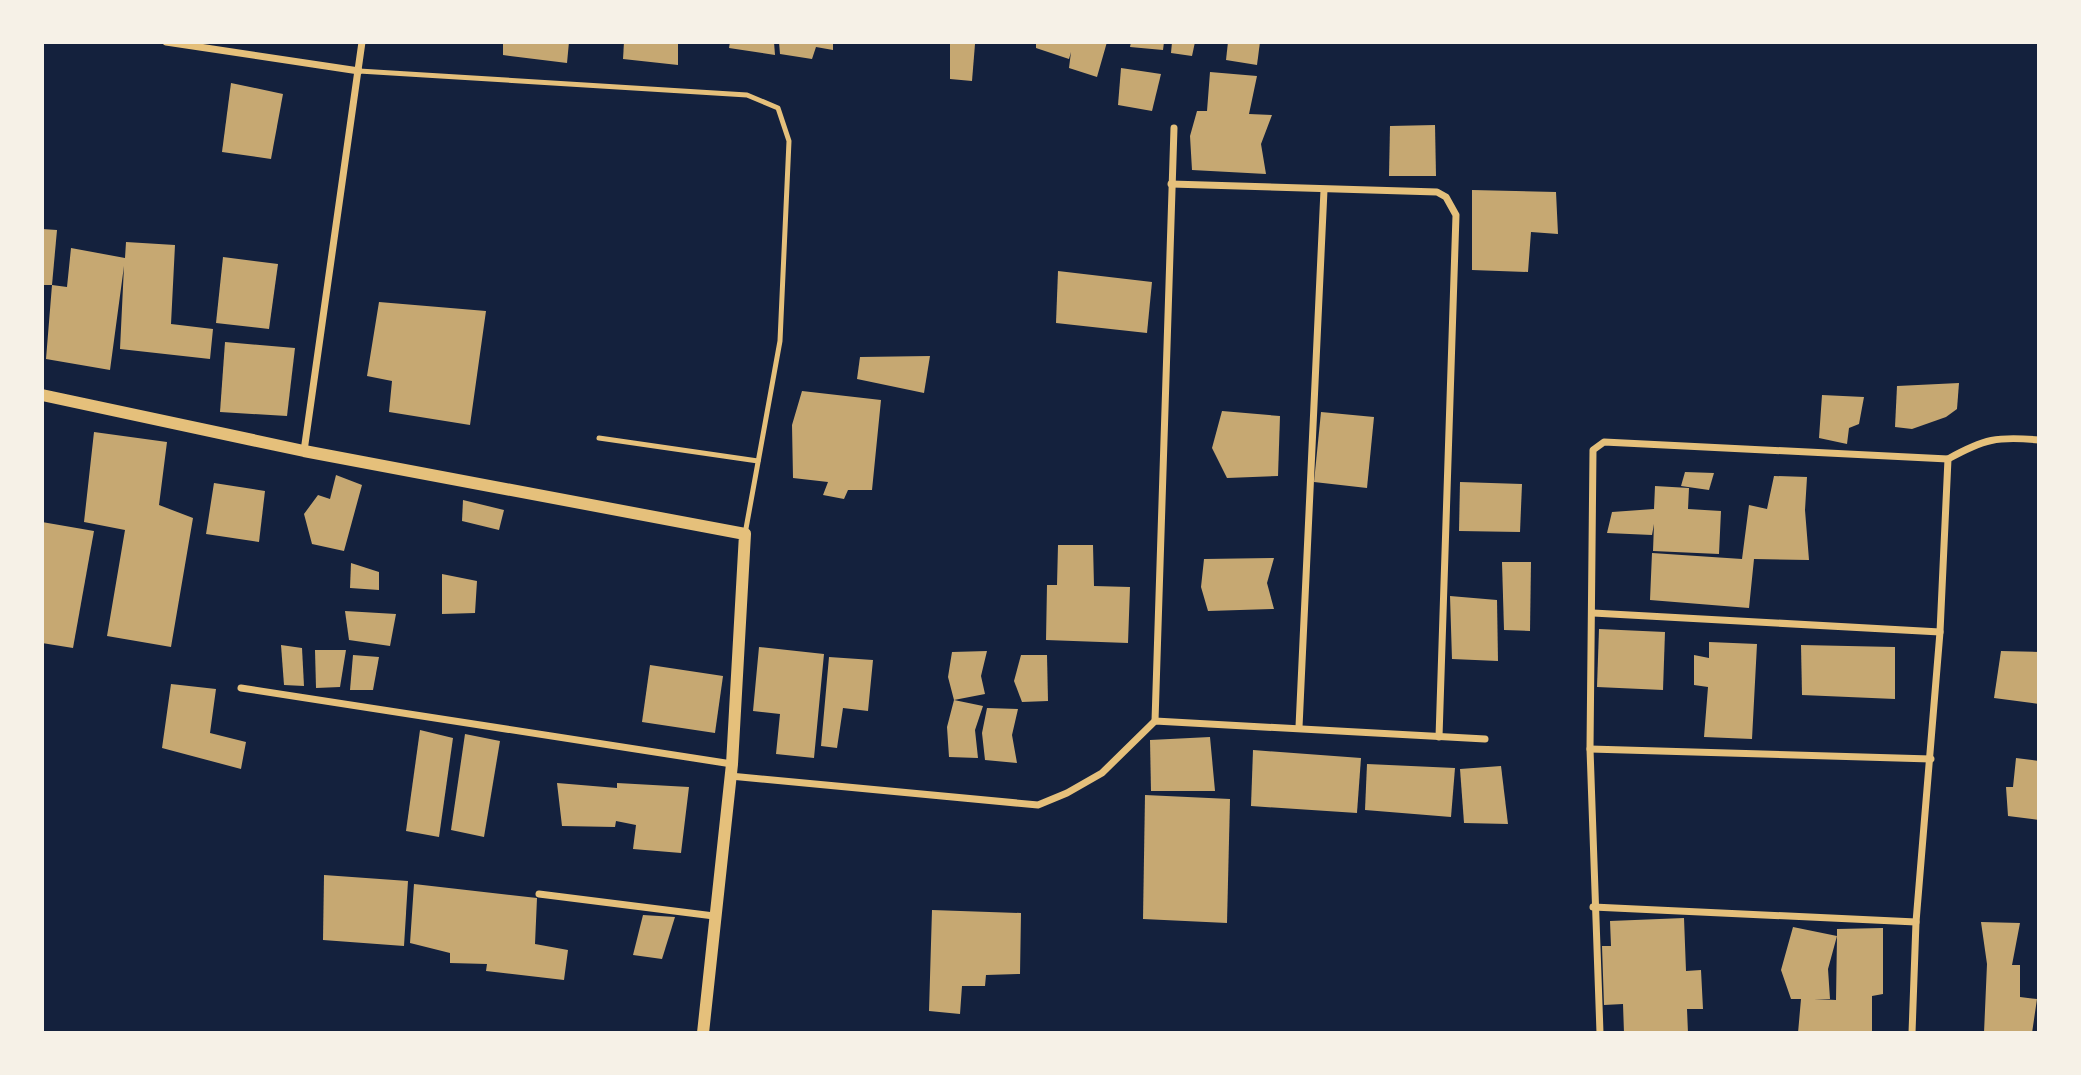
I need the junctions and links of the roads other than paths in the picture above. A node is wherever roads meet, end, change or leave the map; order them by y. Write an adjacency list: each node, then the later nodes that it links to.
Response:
1 (166, 42): 3 (street)
2 (362, 42): 3 (street)
3 (359, 71): 10 (street); 12 (lane)
4 (1174, 128): 5 (street)
5 (1171, 184): 6 (street); 17 (street)
6 (1324, 190): 18 (street); 19 (street)
7 (42, 395): 10 (street)
8 (599, 438): 12 (lane)
9 (2039, 440): 11 (street)
10 (304, 451): 13 (street)
11 (1948, 460): 14 (street); 15 (street)
12 (758, 461): 13 (lane)
13 (746, 534): 23 (street)
14 (1593, 613): 15 (street); 21 (street)
15 (1940, 632): 22 (street)
16 (241, 688): 23 (street)
17 (1155, 721): 18 (street); 23 (street)
18 (1299, 727): 19 (street)
19 (1439, 737): 20 (street)
20 (1485, 739)
21 (1590, 749): 22 (street); 25 (street)
22 (1931, 760): 27 (street)
23 (731, 770): 26 (street)
24 (539, 894): 26 (street)
25 (1593, 907): 27 (street); 29 (street)
26 (714, 916): 28 (street)
27 (1916, 922): 30 (street)
28 (704, 1033)
29 (1600, 1033)
30 (1912, 1033)

